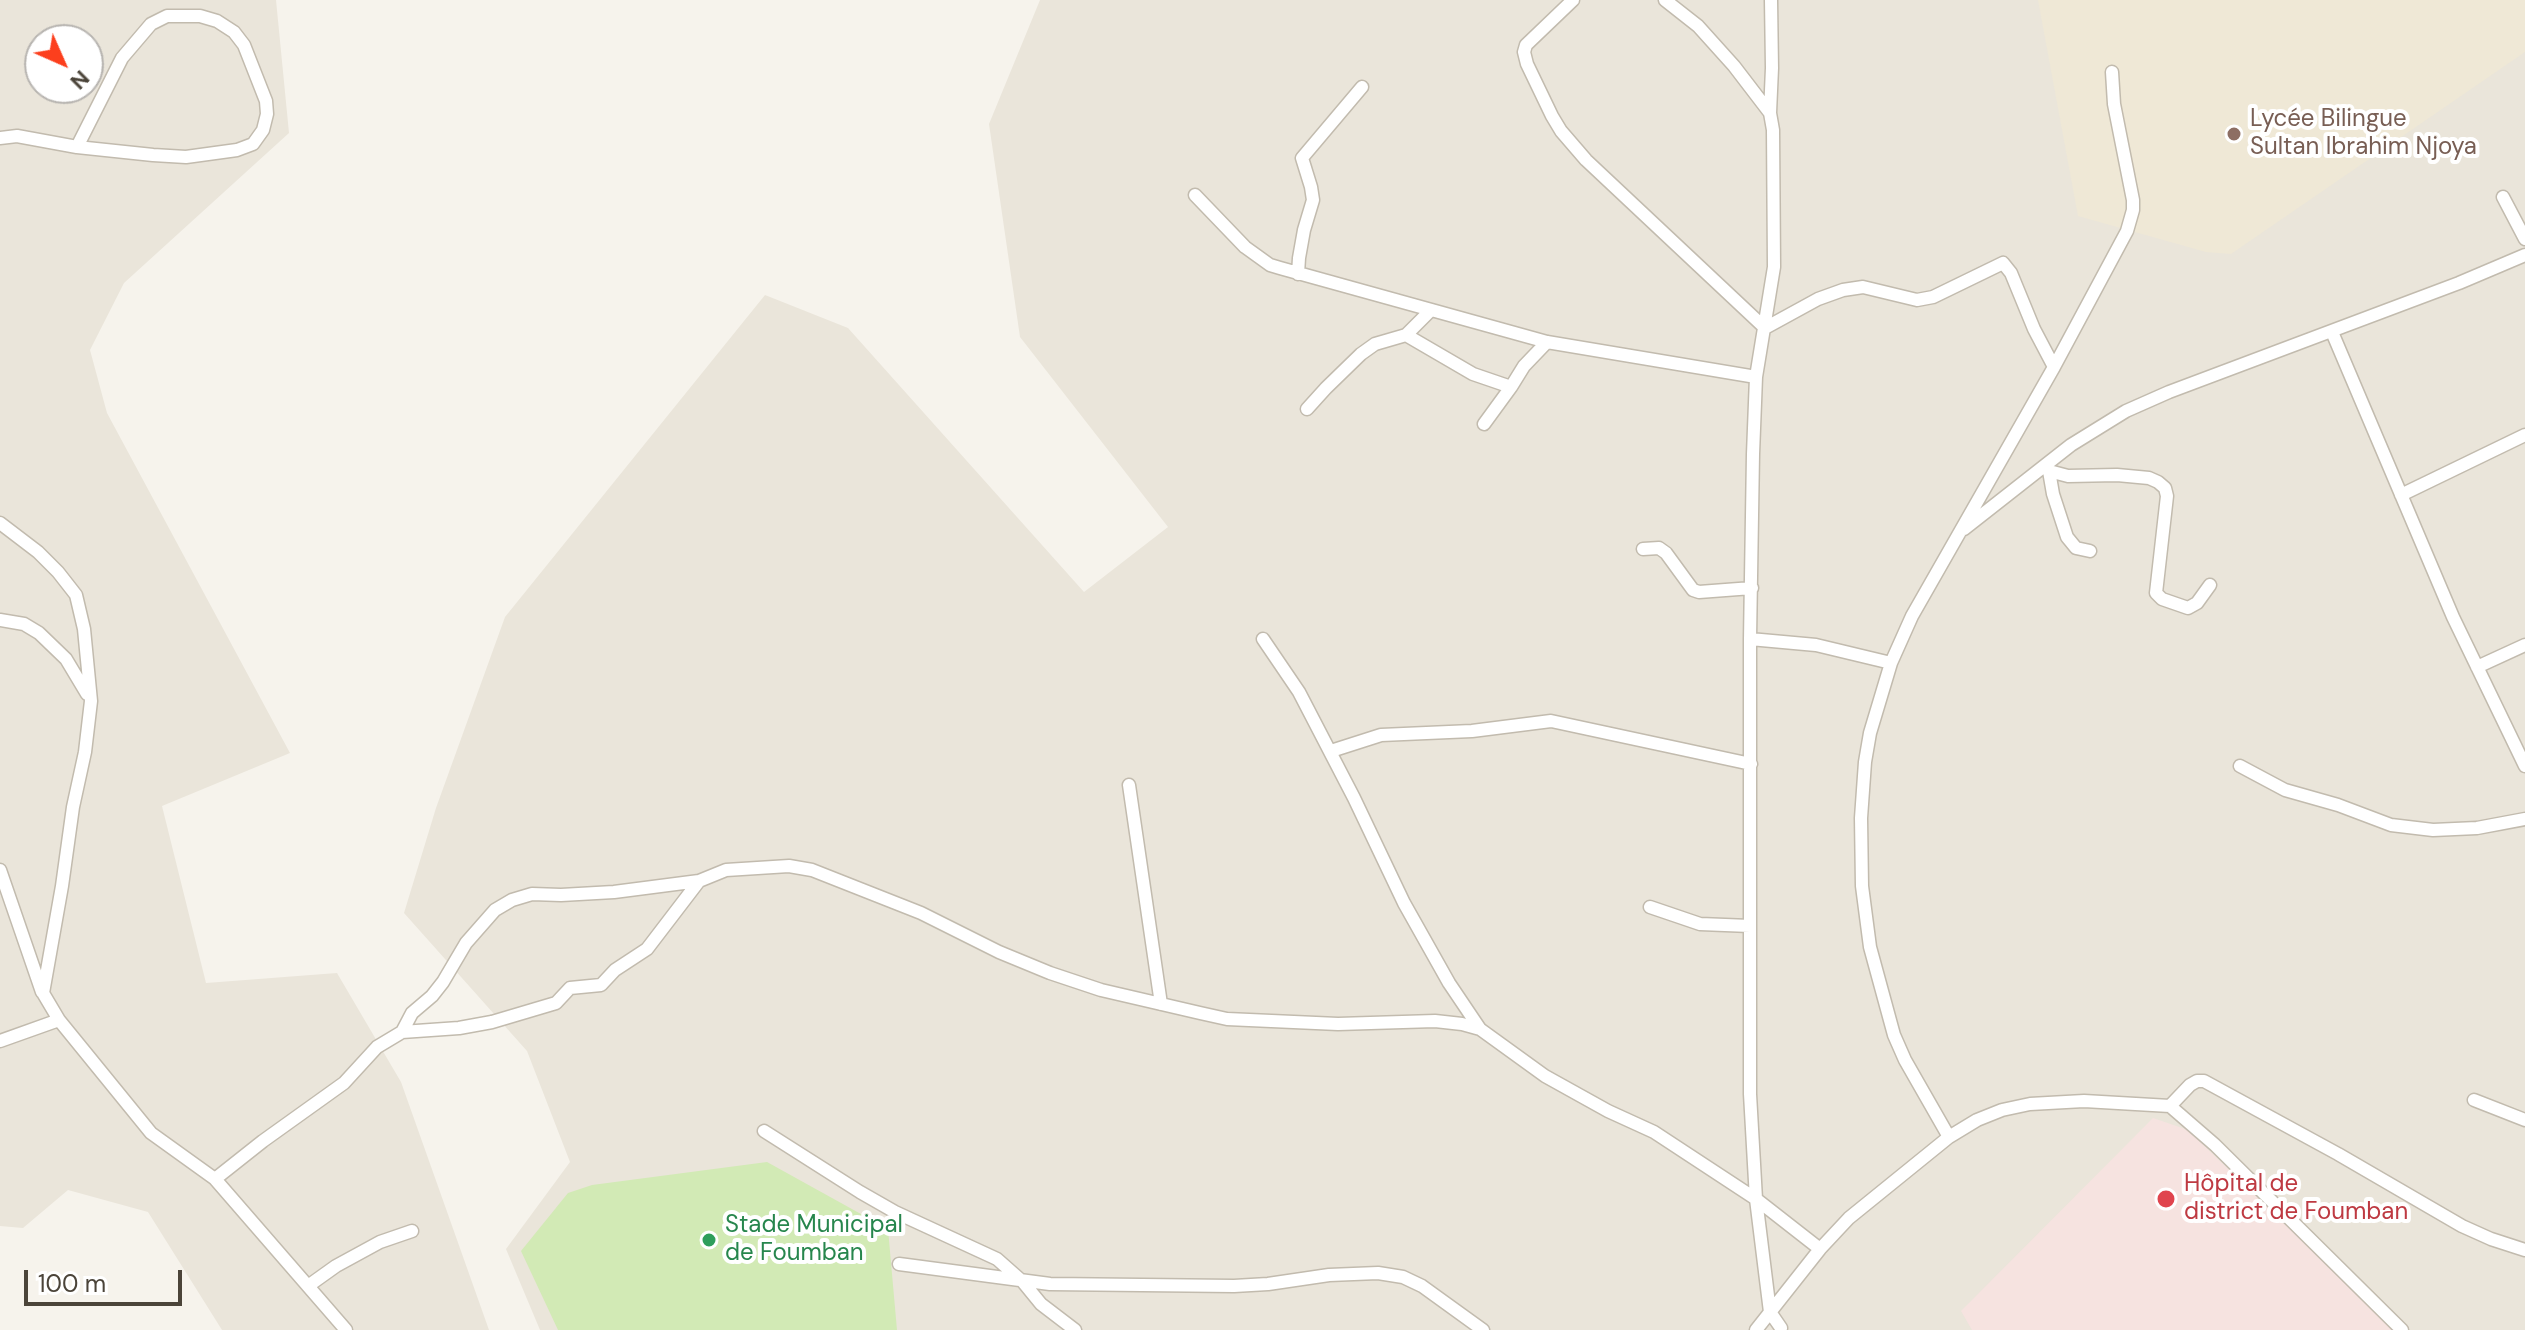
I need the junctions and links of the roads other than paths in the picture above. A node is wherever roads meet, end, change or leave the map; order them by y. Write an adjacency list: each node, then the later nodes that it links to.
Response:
1 (1573, 0): 15 (street)
2 (1665, 0): 6 (street)
3 (1771, 0): 6 (street)
4 (2112, 72): 19 (street)
5 (1362, 87): 13 (street)
6 (1770, 113): 15 (street)
7 (0, 138): 8 (street)
8 (77, 147): 8 (street)
9 (1195, 195): 13 (street)
10 (2503, 197): 11 (street)
11 (2525, 239)
12 (2525, 255): 16 (street)
13 (1298, 274): 14 (street)
14 (1430, 311): 17 (street); 18 (street)
15 (1765, 328): 19 (street); 20 (street)
16 (2332, 332): 25 (street); 26 (street)
17 (1406, 335): 21 (street); 22 (street)
18 (1547, 342): 20 (street); 21 (street)
19 (2054, 367): 28 (street)
20 (1756, 377): 32 (street)
21 (1511, 387): 23 (street)
22 (1307, 409)
23 (1484, 424)
24 (2525, 435): 26 (street)
25 (2046, 469): 28 (street); 30 (street); 31 (street)
26 (2401, 495): 38 (street)
27 (0, 523): 39 (street)
28 (1960, 532): 37 (street)
29 (1643, 549): 32 (street)
30 (2090, 551)
31 (2210, 585)
32 (1752, 588): 35 (street)
33 (0, 620): 39 (street)
34 (1263, 639): 40 (street)
35 (1750, 639): 37 (street); 41 (street)
36 (2525, 645): 38 (street)
37 (1891, 663): 60 (street)
38 (2477, 667): 43 (street)
39 (91, 701): 50 (street)
40 (1331, 751): 41 (street); 53 (street)
41 (1751, 764): 49 (street)
42 (2240, 766): 45 (street)
43 (2525, 766)
44 (1129, 785): 51 (street)
45 (2525, 819)
46 (0, 870): 50 (street)
47 (699, 881): 51 (street); 54 (street); 54 (street)
48 (1650, 907): 49 (street)
49 (1750, 926): 62 (street)
50 (43, 993): 52 (street)
51 (1161, 1004): 53 (street)
52 (59, 1020): 55 (street); 61 (street)
53 (1480, 1029): 62 (street)
54 (402, 1032): 61 (street)
55 (0, 1041)
56 (2474, 1100): 58 (street)
57 (2170, 1106): 60 (street); 65 (street); 76 (street)
58 (2525, 1120)
59 (764, 1131): 67 (street)
60 (1949, 1137): 64 (street)
61 (215, 1179): 68 (street)
62 (1756, 1199): 64 (street); 70 (street)
63 (412, 1231): 68 (street)
64 (1820, 1249): 69 (street)
65 (2525, 1250)
66 (899, 1264): 67 (street)
67 (1023, 1282): 73 (street); 74 (street)
68 (308, 1286): 72 (street)
69 (1783, 1296): 70 (street); 71 (street)
70 (1770, 1312): 71 (street); 75 (street)
71 (1781, 1329)
72 (346, 1330)
73 (1075, 1330)
74 (1483, 1330)
75 (1756, 1330)
76 (2402, 1330)

